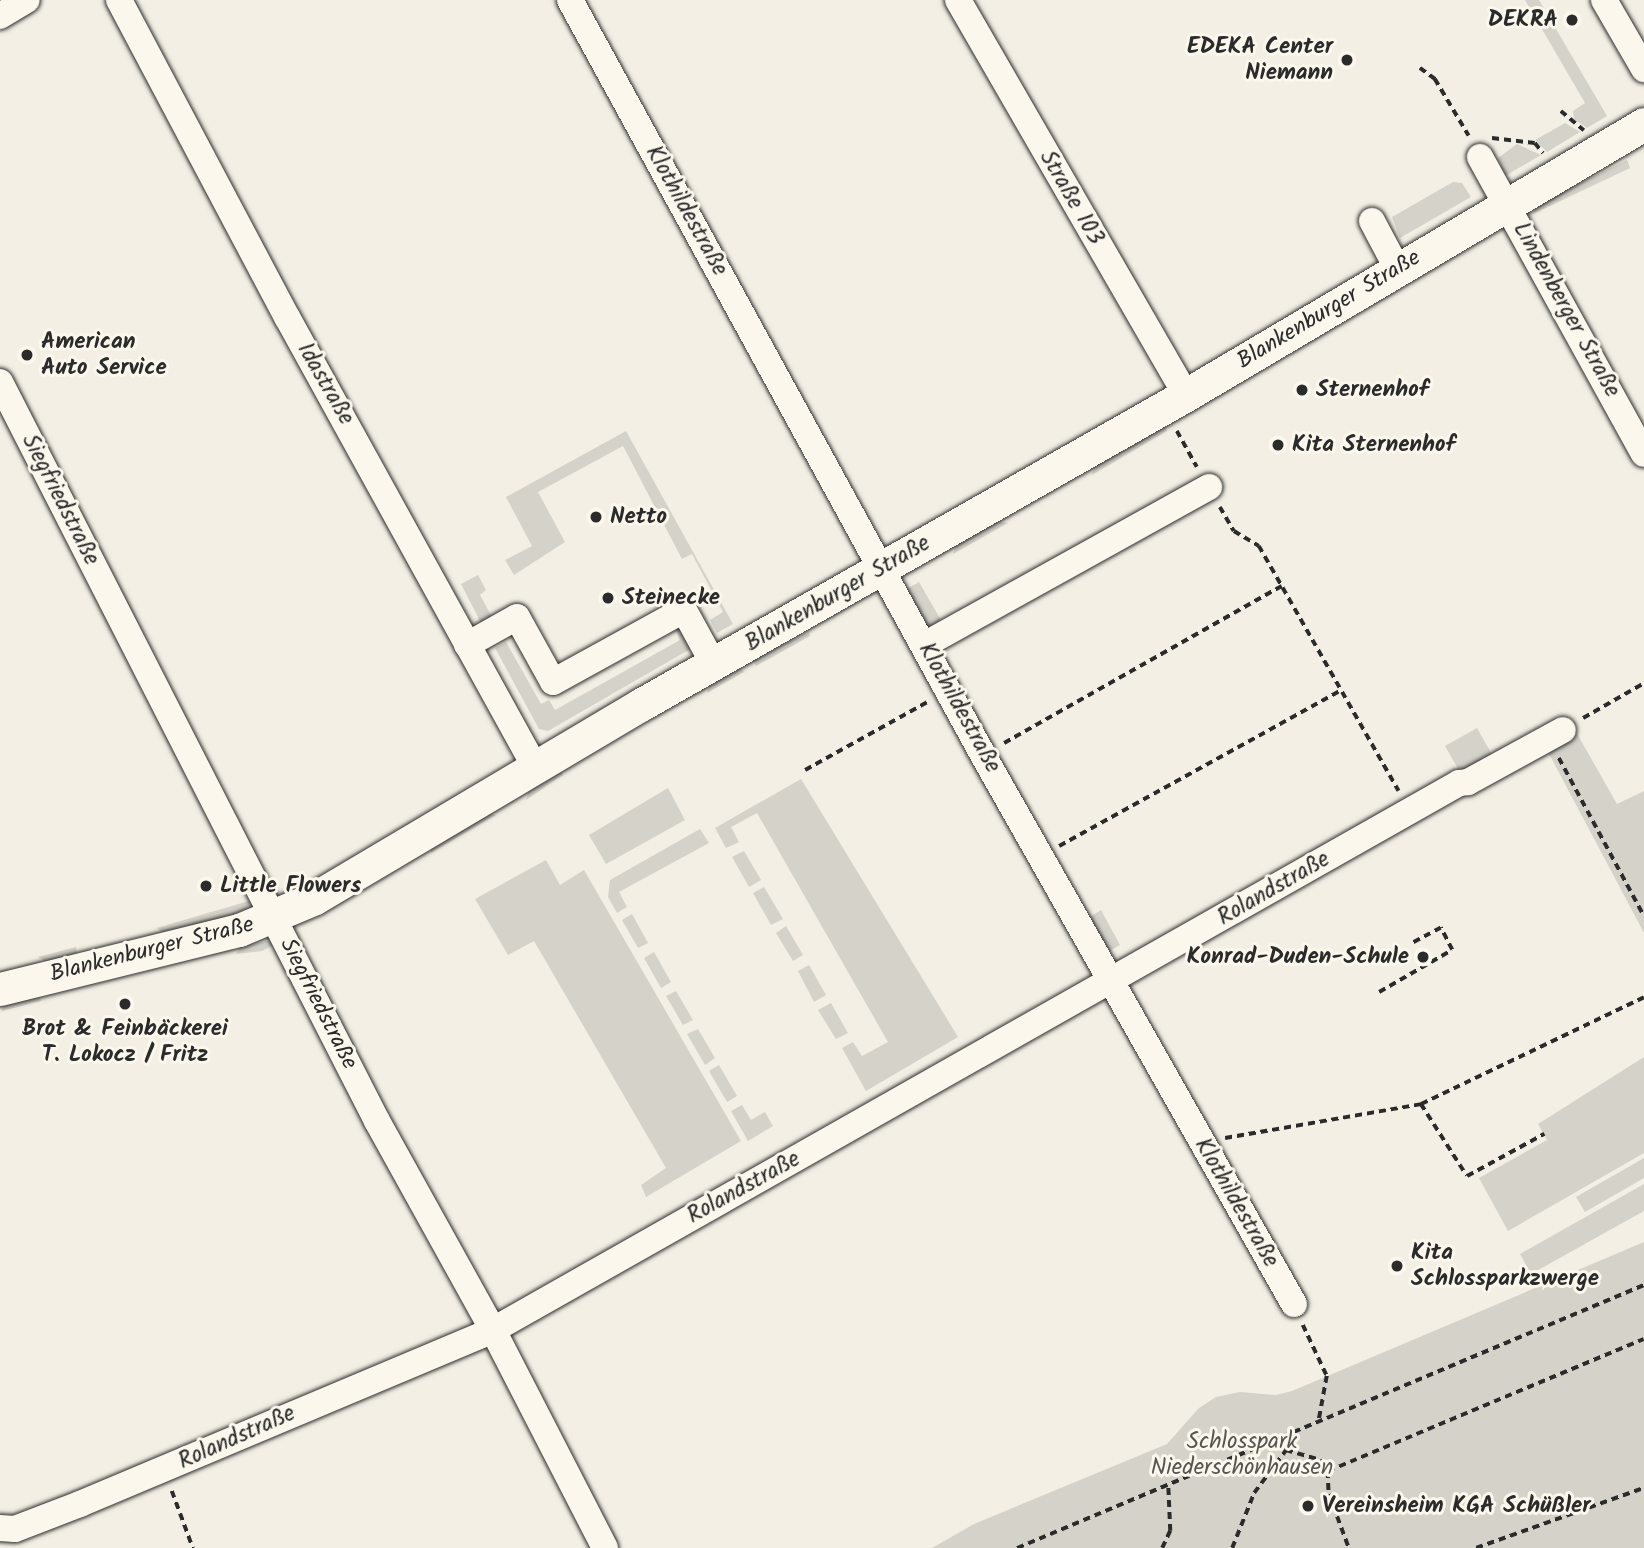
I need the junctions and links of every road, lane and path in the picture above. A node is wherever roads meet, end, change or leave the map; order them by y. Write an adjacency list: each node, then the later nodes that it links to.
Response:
1 (27, 0): 6 (street)
2 (119, 0): 25 (street, Idastraße)
3 (570, 0): 23 (street, Klothildestraße)
4 (958, 0): 19 (street, Straße 103)
5 (1604, 0): 8 (street)
6 (0, 16)
7 (1420, 68): 10 (path)
8 (1644, 69)
9 (1561, 111): 12 (path)
10 (1459, 119)
11 (1642, 130): 15 (main road, Blankenburger Straße)
12 (1587, 132)
13 (1475, 147): 14 (path); 15 (street, Lindenberger Straße)
14 (1545, 157)
15 (1508, 204): 17 (main road, Blankenburger Straße); 21 (street, Lindenberger Straße)
16 (1372, 221): 17 (street)
17 (1398, 270): 19 (main road, Blankenburger Straße)
18 (0, 382): 39 (street, Siegfriedstraße)
19 (1186, 395): 23 (main road, Blankenburger Straße)
20 (1175, 429): 22 (path)
21 (1644, 452)
22 (1209, 487): 24 (path); 26 (street)
23 (884, 568): 26 (street, Klothildestraße); 27 (main road, Blankenburger Straße)
24 (1282, 586): 30 (path); 32 (path)
25 (467, 645): 27 (street); 33 (street, Idastraße)
26 (924, 645): 29 (street, Klothildestraße)
27 (714, 665): 33 (main road, Blankenburger Straße)
28 (1644, 683): 31 (path)
29 (949, 690): 32 (street, Klothildestraße); 34 (path)
30 (1342, 690): 35 (path); 36 (path)
31 (1555, 734): 35 (street, Rolandstraße); 37 (path)
32 (984, 755): 36 (street, Klothildestraße)
33 (535, 767): 39 (main road, Blankenburger Straße)
34 (805, 770)
35 (1410, 811): 41 (street, Rolandstraße)
36 (1040, 856): 41 (street, Klothildestraße)
37 (1642, 906): 38 (path)
38 (1644, 916)
39 (274, 918): 42 (main road, Blankenburger Straße); 50 (street, Siegfriedstraße)
40 (1410, 944): 43 (path)
41 (1112, 983): 47 (street, Klothildestraße); 50 (street, Rolandstraße)
42 (0, 989)
43 (1378, 992)
44 (1644, 998): 45 (path)
45 (1421, 1104): 46 (path); 47 (path)
46 (1544, 1134)
47 (1201, 1142): 49 (street, Klothildestraße)
48 (1644, 1285): 52 (path)
49 (1294, 1304): 52 (path)
50 (493, 1330): 55 (street, Rolandstraße); 61 (street, Siegfriedstraße)
51 (1644, 1339): 56 (path)
52 (1319, 1421): 53 (path)
53 (1290, 1433): 54 (path); 57 (path)
54 (1286, 1450): 56 (path); 64 (path)
55 (165, 1470): 59 (street, Rolandstraße); 60 (path)
56 (1328, 1471): 65 (path)
57 (1168, 1486): 62 (path); 63 (path)
58 (1644, 1488): 66 (path)
59 (0, 1528)
60 (193, 1548)
61 (605, 1548)
62 (1017, 1548)
63 (1162, 1548)
64 (1232, 1548)
65 (1349, 1548)
66 (1476, 1548)

